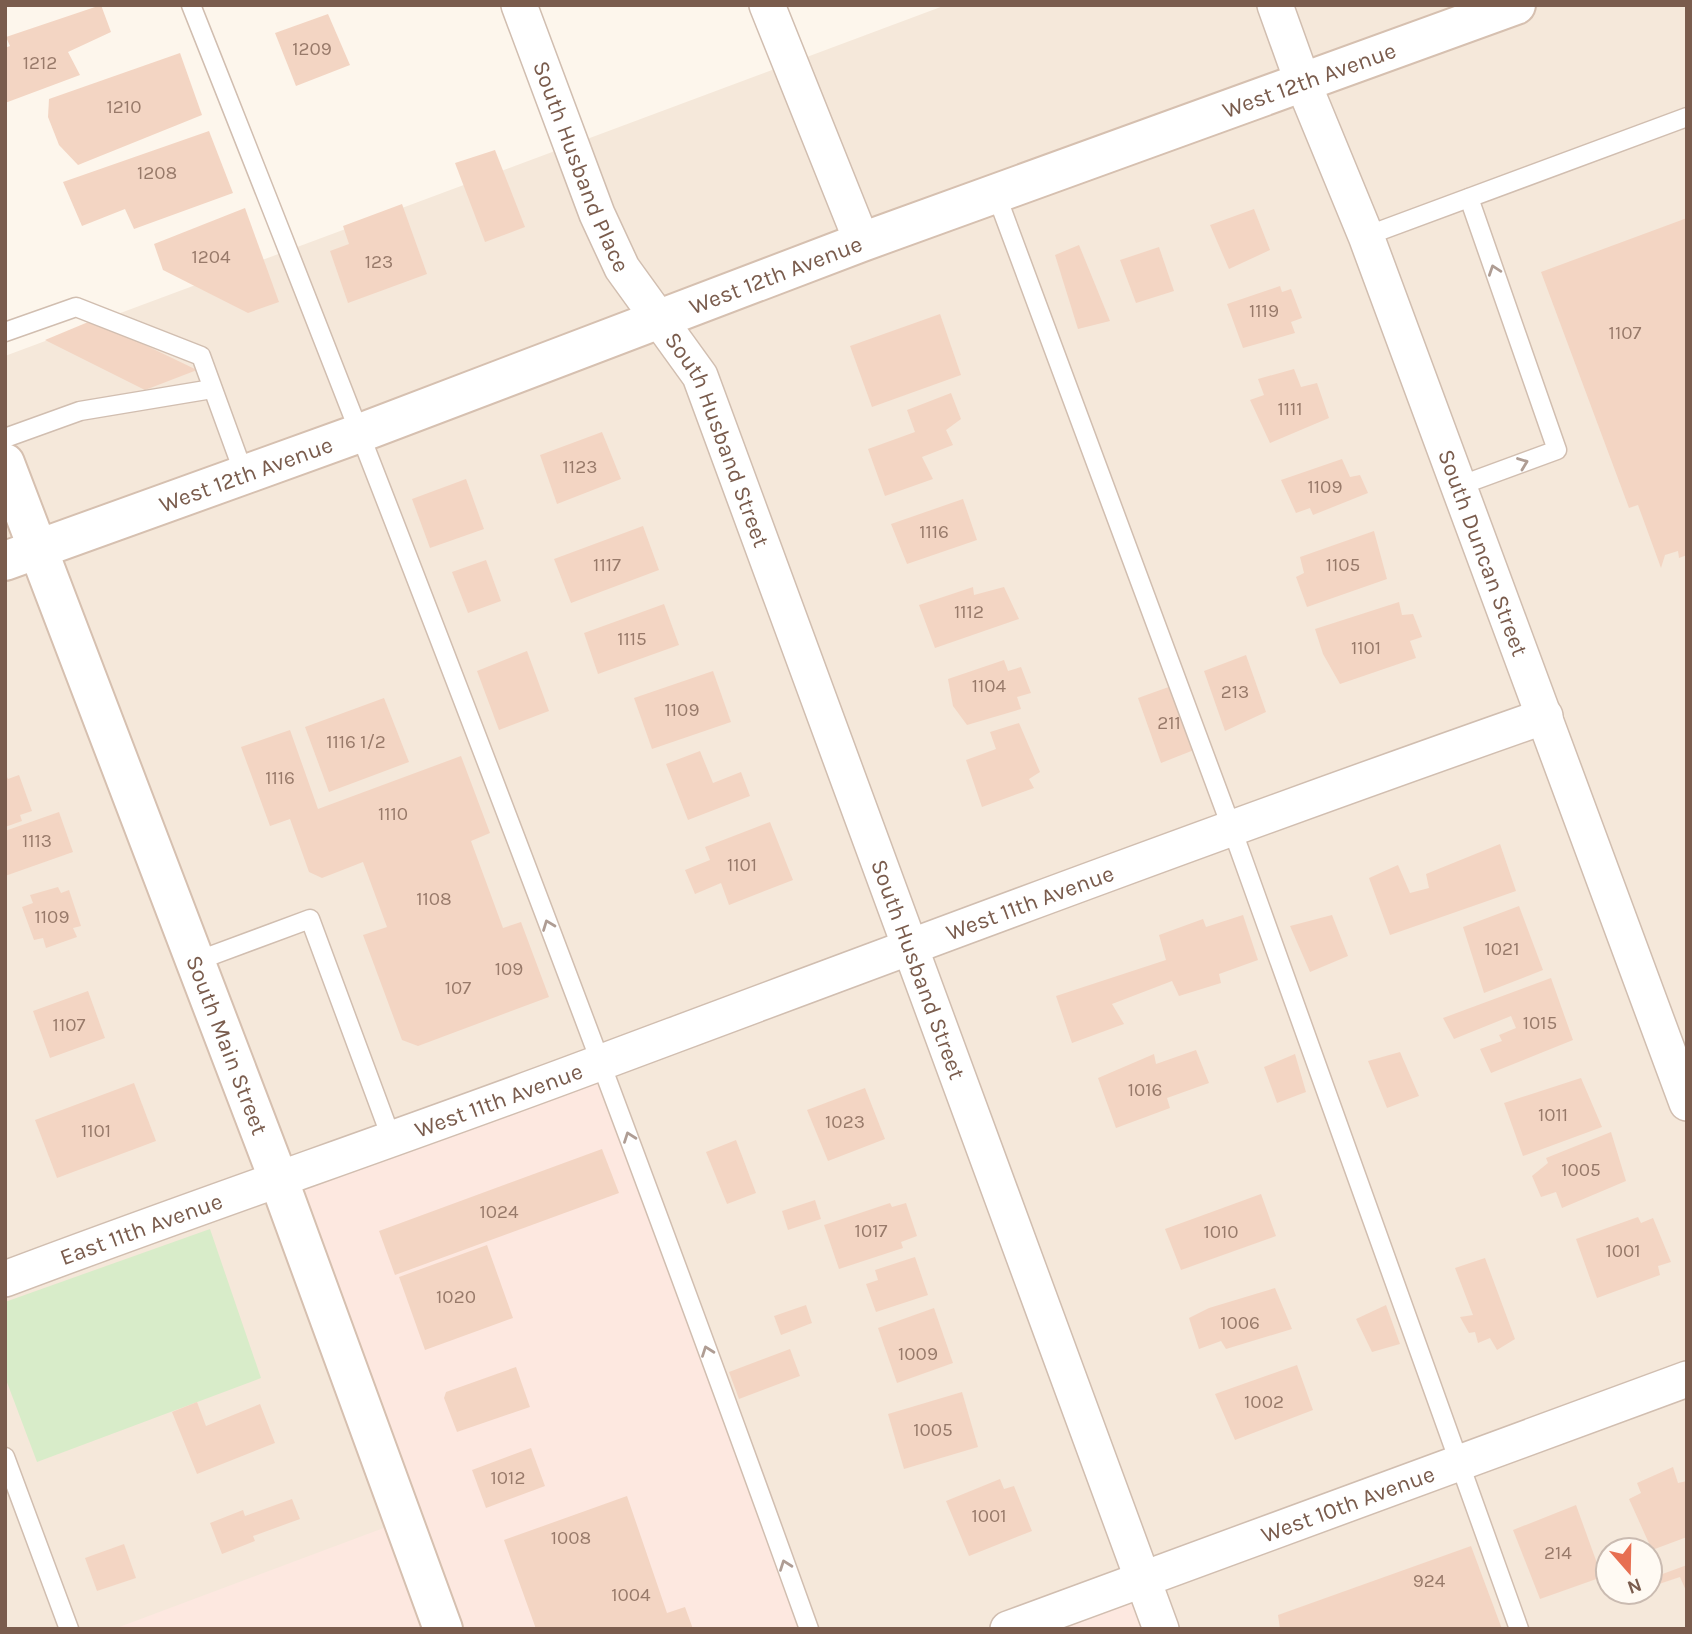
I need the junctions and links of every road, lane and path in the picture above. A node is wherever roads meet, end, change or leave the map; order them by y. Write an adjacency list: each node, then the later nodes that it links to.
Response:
1 (191, 5): 15 (lane)
2 (519, 5): 12 (street, South Husband Place)
3 (766, 5): 11 (street)
4 (1275, 5): 6 (street, South Duncan Street)
5 (1516, 5): 6 (main road, West 12th Avenue)
6 (1303, 83): 8 (main road, West 12th Avenue); 10 (street, South Duncan Street)
7 (1687, 117): 9 (lane)
8 (996, 194): 11 (main road, West 12th Avenue); 22 (lane)
9 (1469, 198): 10 (lane); 19 (lane, one-way to 9)
10 (1366, 236): 19 (street, South Duncan Street)
11 (862, 242): 12 (main road, West 12th Avenue)
12 (659, 320): 15 (main road, West 12th Avenue); 23 (street, South Husband Street)
13 (5, 332): 14 (lane)
14 (212, 389): 16 (lane); 18 (lane)
15 (360, 433): 18 (main road, West 12th Avenue); 25 (lane, one-way to 15)
16 (5, 438)
17 (5, 463): 20 (main road, South Main Street)
18 (244, 474): 20 (main road, West 12th Avenue)
19 (1458, 486): 21 (street, South Duncan Street)
20 (22, 554): 24 (main road, South Main Street)
21 (1545, 716): 22 (street, West 11th Avenue); 26 (street, South Duncan Street)
22 (1232, 829): 23 (street, West 11th Avenue); 32 (lane)
23 (911, 944): 25 (street, West 11th Avenue); 33 (street, South Husband Street)
24 (194, 962): 27 (lane); 28 (main road, South Main Street)
25 (601, 1063): 27 (street, West 11th Avenue); 36 (lane, one-way to 25)
26 (1687, 1103)
27 (391, 1140): 28 (street, West 11th Avenue)
28 (278, 1178): 29 (street, East 11th Avenue); 35 (main road, South Main Street)
29 (5, 1279)
30 (1687, 1379): 32 (street, West 10th Avenue)
31 (5, 1457): 34 (lane)
32 (1458, 1463): 33 (street, West 10th Avenue); 39 (lane)
33 (1142, 1580): 37 (street, West 10th Avenue); 38 (street, South Husband Street)
34 (69, 1629)
35 (443, 1629)
36 (809, 1629)
37 (1009, 1629)
38 (1161, 1629)
39 (1519, 1629)

